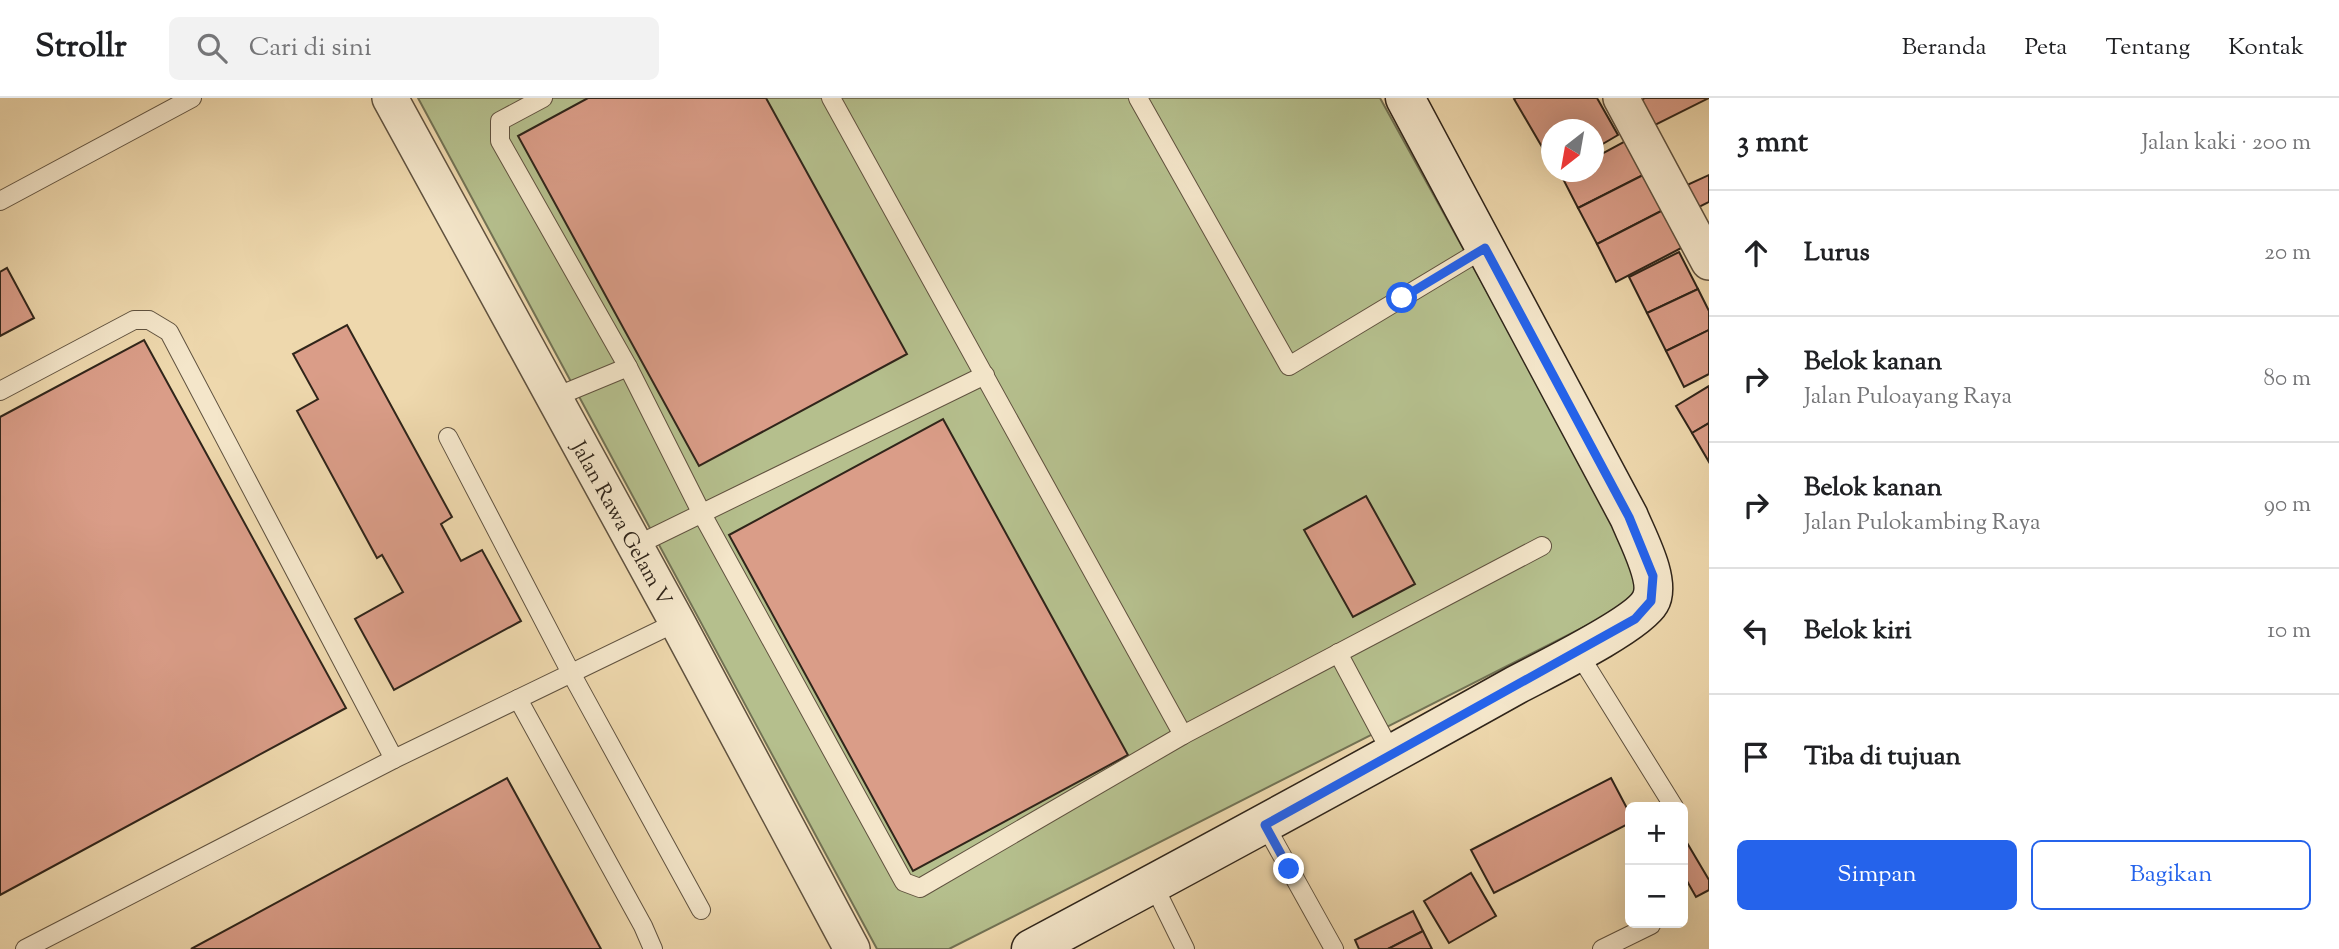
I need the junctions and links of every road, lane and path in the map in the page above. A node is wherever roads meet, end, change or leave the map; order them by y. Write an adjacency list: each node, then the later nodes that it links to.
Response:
1 (192, 98): 8 (lane)
2 (390, 98): 14 (street, Jalan Rawa Gelam V)
3 (543, 98): 11 (lane)
4 (831, 98): 12 (lane)
5 (1138, 98): 9 (lane)
6 (1405, 98): 9 (street)
7 (1621, 98): 10 (street)
8 (0, 201)
9 (1485, 248): 20 (street)
10 (1709, 262)
11 (628, 367): 14 (lane); 16 (lane)
12 (985, 375): 16 (lane); 24 (lane)
13 (0, 391): 26 (lane)
14 (553, 398): 17 (street, Jalan Rawa Gelam V)
15 (448, 437): 22 (lane)
16 (702, 514): 17 (lane); 24 (lane)
17 (635, 546): 19 (street, Jalan Rawa Gelam V)
18 (1542, 546): 21 (lane)
19 (677, 622): 22 (lane); 35 (street, Jalan Rawa Gelam V)
20 (1577, 651): 25 (street); 27 (lane)
21 (1338, 653): 24 (lane); 25 (lane)
22 (571, 673): 23 (lane); 30 (lane)
23 (518, 699): 26 (lane); 34 (lane)
24 (1183, 735)
25 (1392, 754): 28 (street)
26 (394, 759): 33 (lane)
27 (1671, 802)
28 (1265, 825): 29 (street); 37 (lane)
29 (1153, 884): 32 (lane); 36 (street)
30 (701, 910)
31 (1645, 928): 38 (lane)
32 (1182, 948)
33 (25, 949)
34 (653, 949)
35 (852, 949)
36 (1031, 949)
37 (1334, 949)
38 (1602, 949)

